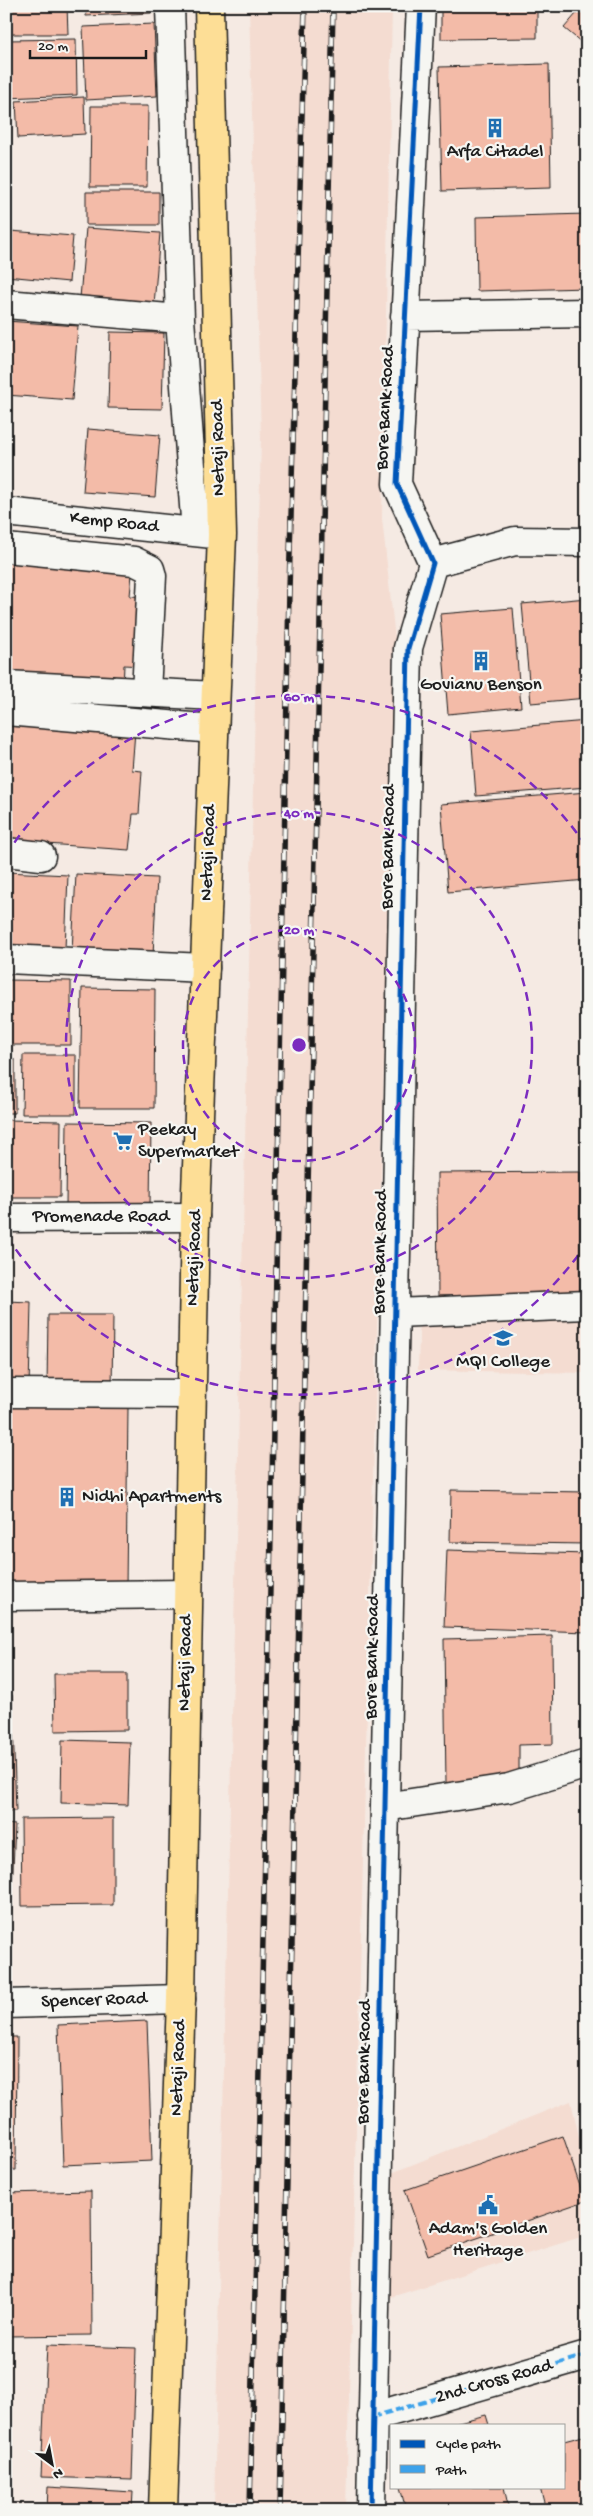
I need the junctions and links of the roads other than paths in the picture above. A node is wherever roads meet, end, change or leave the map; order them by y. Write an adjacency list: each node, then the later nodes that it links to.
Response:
1 (170, 6): 7 (street)
2 (209, 6): 9 (main road, Netaji Road)
3 (421, 6): 6 (street, Bore Bank Road)
4 (6, 304): 7 (street)
5 (587, 313): 6 (street)
6 (405, 316): 12 (street, Bore Bank Road)
7 (180, 320): 9 (street)
8 (6, 512): 9 (street, Kemp Road)
9 (209, 534): 15 (main road, Netaji Road)
10 (587, 542): 12 (street)
11 (6, 548): 14 (street)
12 (433, 562): 25 (street, Bore Bank Road)
13 (6, 685): 14 (street)
14 (146, 692): 15 (street)
15 (215, 696): 17 (main road, Netaji Road)
16 (6, 710): 17 (street)
17 (214, 729): 21 (main road, Netaji Road)
18 (6, 852): 19 (street)
19 (41, 856)
20 (6, 959): 21 (street)
21 (204, 968): 22 (main road, Netaji Road)
22 (195, 1217): 23 (street, Promenade Road); 27 (main road, Netaji Road)
23 (6, 1218)
24 (587, 1304): 25 (street)
25 (395, 1314): 31 (street, Bore Bank Road)
26 (6, 1393): 27 (street)
27 (191, 1394): 28 (main road, Netaji Road)
28 (187, 1594): 29 (street); 32 (main road, Netaji Road)
29 (6, 1596)
30 (587, 1764): 31 (street)
31 (385, 1807): 35 (street, Bore Bank Road)
32 (182, 1999): 33 (street, Spencer Road); 36 (main road, Netaji Road)
33 (6, 2004)
34 (587, 2355): 35 (street, 2nd Cross Road)
35 (372, 2417): 37 (street, Bore Bank Road)
36 (163, 2510)
37 (371, 2510)

